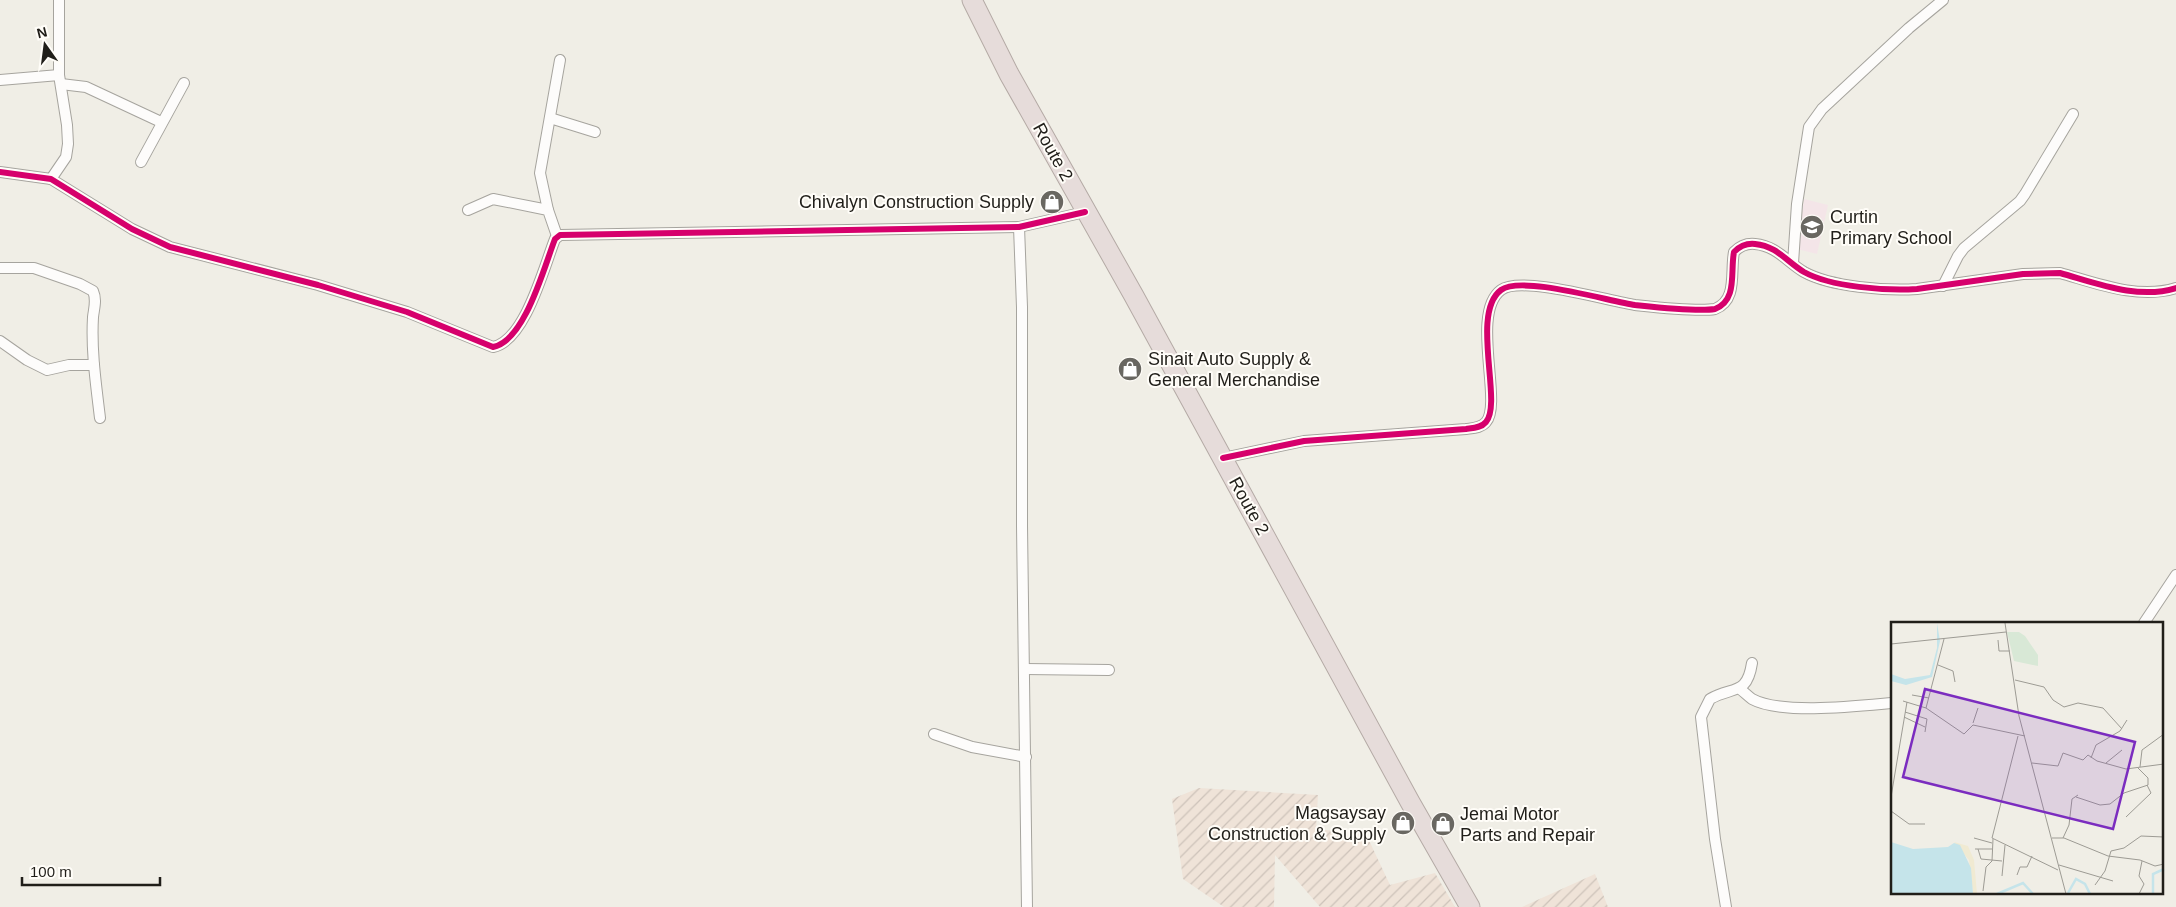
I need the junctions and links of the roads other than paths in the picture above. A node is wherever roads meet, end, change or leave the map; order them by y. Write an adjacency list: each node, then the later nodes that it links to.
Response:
1 (59, 0): 5 (street)
2 (972, 0): 17 (highway, Route 2)
3 (1943, 0): 20 (street)
4 (560, 60): 9 (street)
5 (60, 79): 6 (street); 10 (street); 14 (street)
6 (0, 80)
7 (184, 83): 10 (street)
8 (2073, 114): 22 (street)
9 (550, 118): 11 (street); 16 (street)
10 (161, 122): 12 (street)
11 (595, 132)
12 (141, 162)
13 (0, 172): 14 (street)
14 (51, 179): 19 (street)
15 (468, 210): 16 (street)
16 (548, 210): 19 (street)
17 (1085, 212): 18 (street); 27 (highway, Route 2)
18 (1019, 227): 19 (street); 31 (street)
19 (556, 236)
20 (1793, 263): 22 (street); 27 (street)
21 (0, 268): 25 (street)
22 (1943, 286): 23 (street)
23 (2176, 288)
24 (0, 342): 25 (street)
25 (94, 365): 26 (street)
26 (100, 418)
27 (1223, 458): 38 (highway, Route 2)
28 (2176, 575): 29 (street)
29 (2145, 622)
30 (1752, 663): 33 (street)
31 (1024, 669): 32 (street); 36 (street)
32 (1109, 670)
33 (1740, 689): 34 (street); 39 (street)
34 (1891, 703)
35 (934, 734): 36 (street)
36 (1026, 757): 37 (street)
37 (1027, 907)
38 (1470, 907)
39 (1726, 907)

